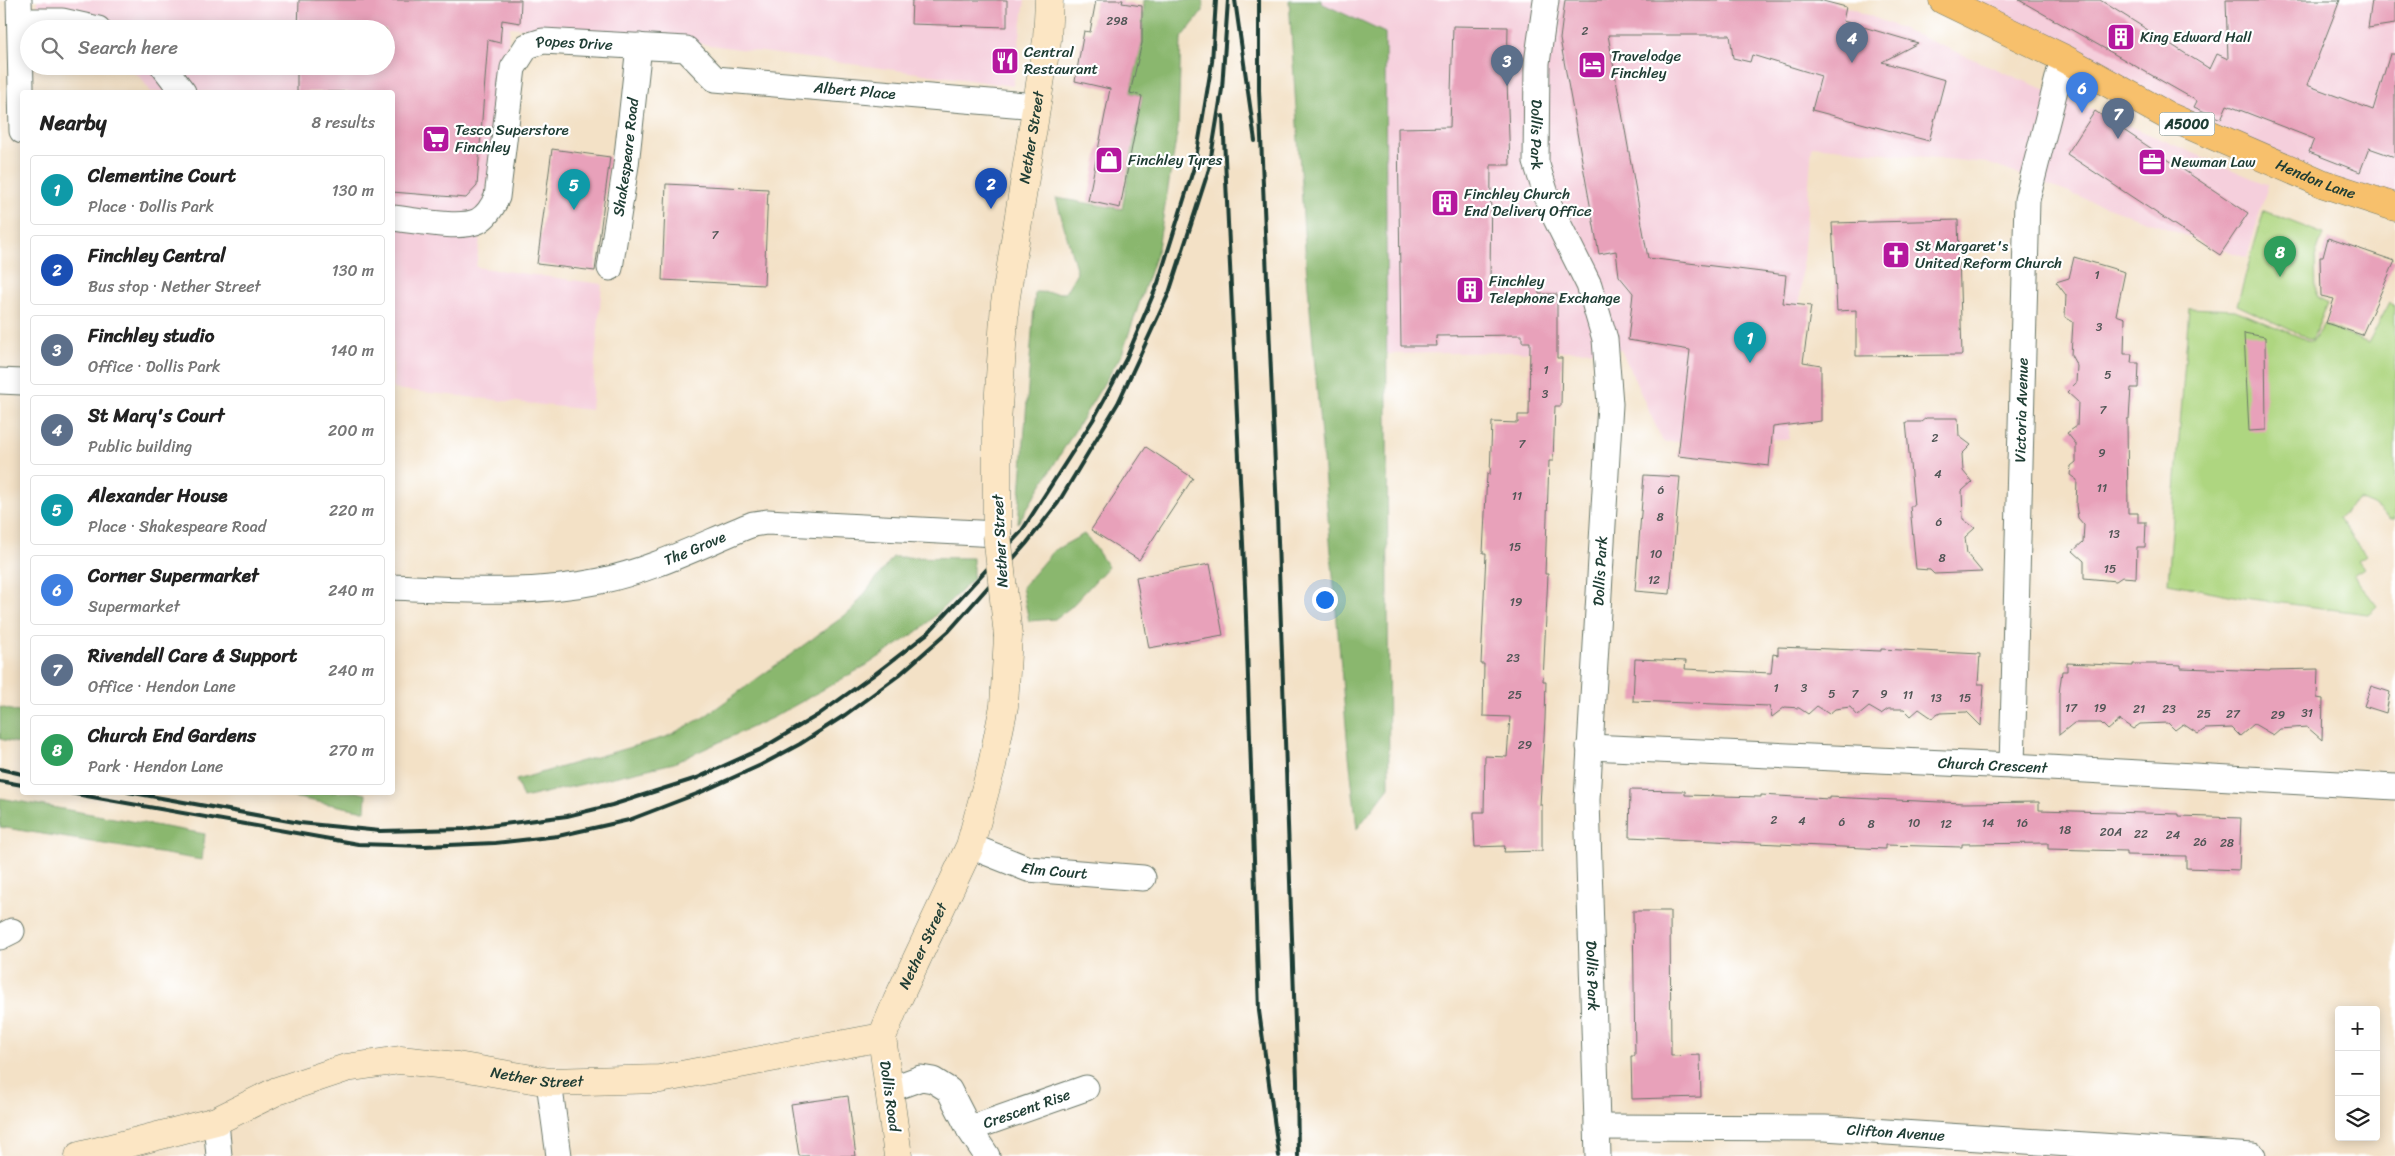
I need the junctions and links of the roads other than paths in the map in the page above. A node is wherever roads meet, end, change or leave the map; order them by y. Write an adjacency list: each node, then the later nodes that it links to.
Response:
1 (1032, 0): 10 (main road)
2 (1049, 0): 10 (main road, Nether Street)
3 (1064, 0): 10 (main road, Nether Street)
4 (1546, 0): 26 (street, Dollis Park)
5 (1943, 0): 9 (main road, Hendon Lane / A5000)
6 (1968, 0): 9 (main road)
7 (20, 11): 8 (street)
8 (58, 20)
9 (1987, 22): 13 (main road, Hendon Lane / A5000)
10 (1047, 40): 18 (main road, Nether Street)
11 (639, 46): 12 (street, Popes Drive); 20 (street, Popes Drive); 21 (street, Shakespeare Road)
12 (686, 49): 18 (street, Albert Place)
13 (2063, 58): 19 (main road, Hendon Lane / A5000); 27 (street, Victoria Avenue)
14 (21, 75): 16 (street)
15 (170, 75): 17 (street)
16 (21, 90)
17 (182, 90)
18 (1037, 106): 24 (main road, Nether Street)
19 (2395, 207)
20 (395, 218)
21 (610, 268)
22 (0, 381): 23 (street)
23 (20, 382)
24 (997, 534): 25 (street, The Grove); 29 (main road, Nether Street, bridge)
25 (395, 587)
26 (1589, 747): 27 (street, Church Crescent); 36 (street, Dollis Park)
27 (2012, 766): 28 (street, Church Crescent)
28 (2395, 788)
29 (970, 846): 30 (street, Elm Court); 31 (main road, Nether Street)
30 (1143, 878)
31 (882, 1037): 32 (main road, Nether Street); 34 (main road, Dollis Road)
32 (549, 1082): 35 (main road, Nether Street); 40 (street)
33 (1086, 1088): 37 (street, Crescent Rise)
34 (888, 1090): 37 (street); 41 (main road, Dollis Road)
35 (216, 1121): 38 (main road, Nether Street); 39 (street)
36 (1598, 1127): 43 (street, Dollis Park); 44 (street, Clifton Avenue)
37 (969, 1129): 42 (street)
38 (79, 1156)
39 (219, 1156)
40 (559, 1156)
41 (898, 1156)
42 (987, 1156)
43 (1598, 1156)
44 (2253, 1156)

